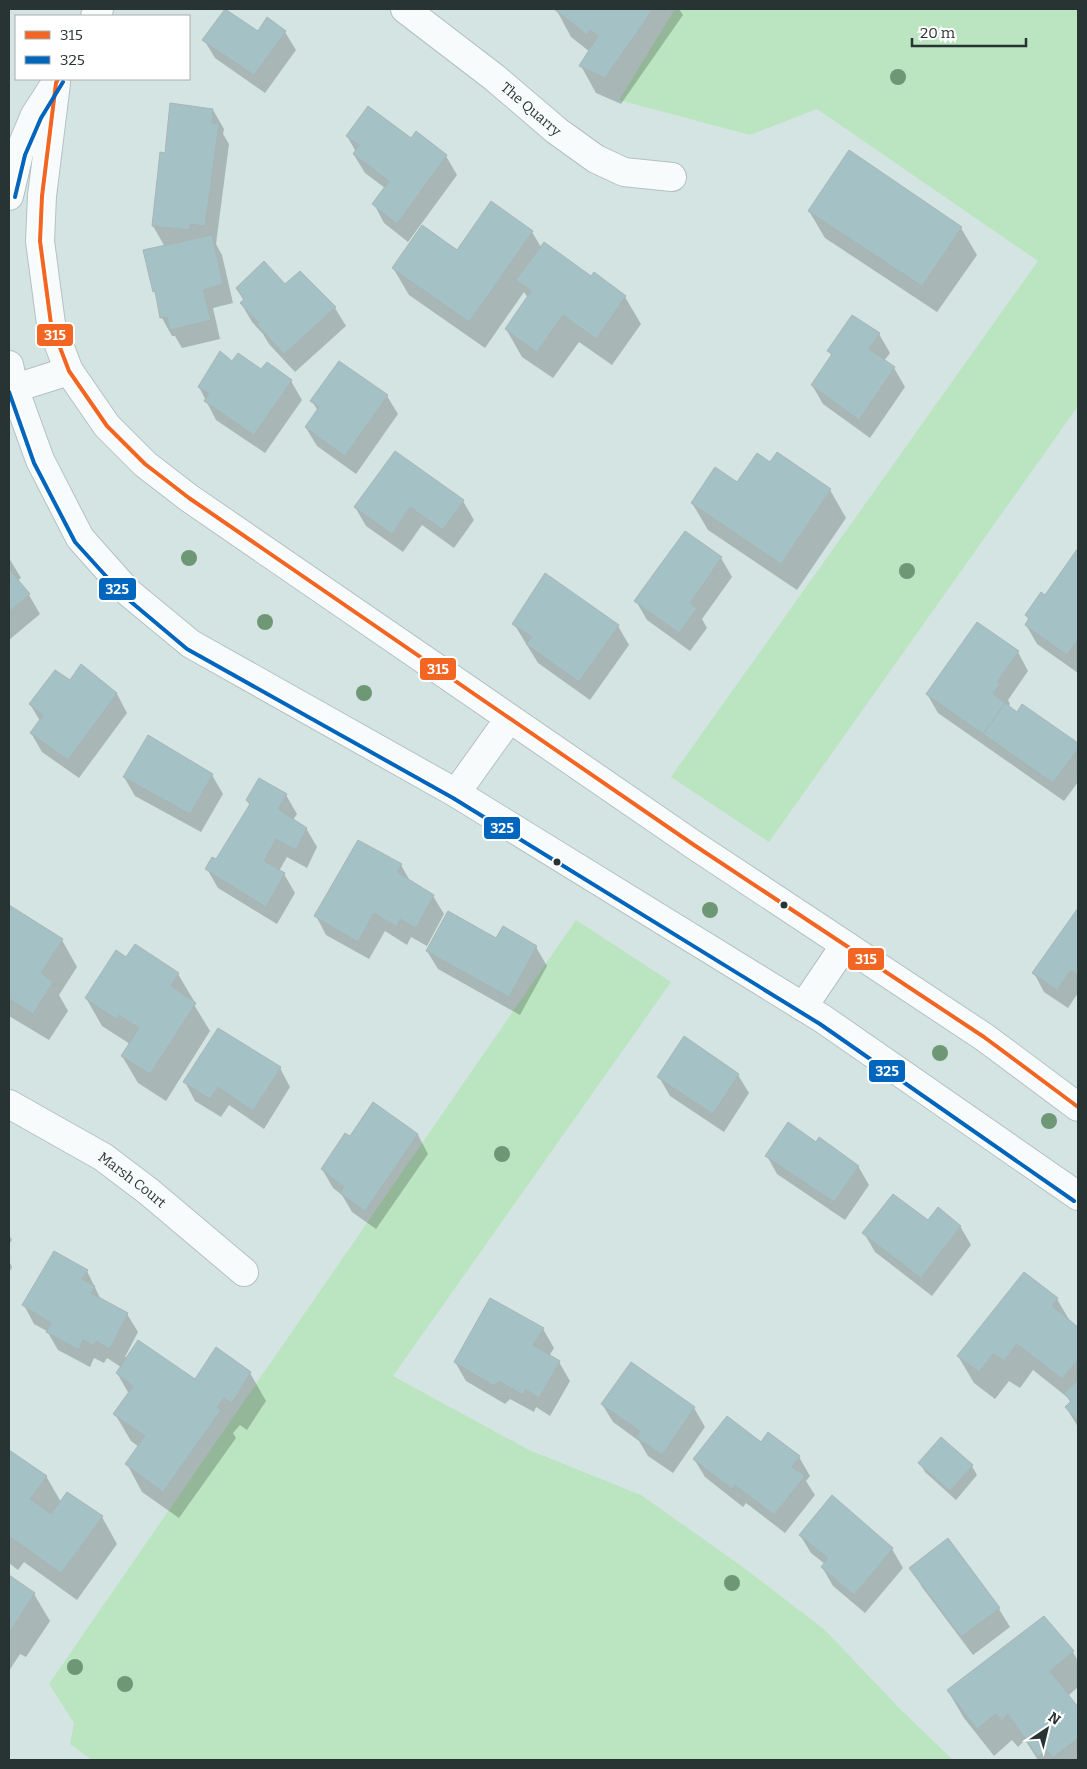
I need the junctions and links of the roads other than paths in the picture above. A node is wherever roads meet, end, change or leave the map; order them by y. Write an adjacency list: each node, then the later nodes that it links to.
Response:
1 (405, 9): 3 (street, The Quarry)
2 (57, 81): 4 (street); 5 (street)
3 (672, 177)
4 (9, 196)
5 (69, 371): 6 (street); 7 (street)
6 (10, 381): 8 (street)
7 (509, 719): 8 (street); 9 (street)
8 (456, 793): 10 (street)
9 (845, 945): 10 (street); 12 (street)
10 (803, 1007): 13 (street)
11 (9, 1104): 14 (street, Marsh Court)
12 (1078, 1107)
13 (1078, 1196)
14 (244, 1272)

